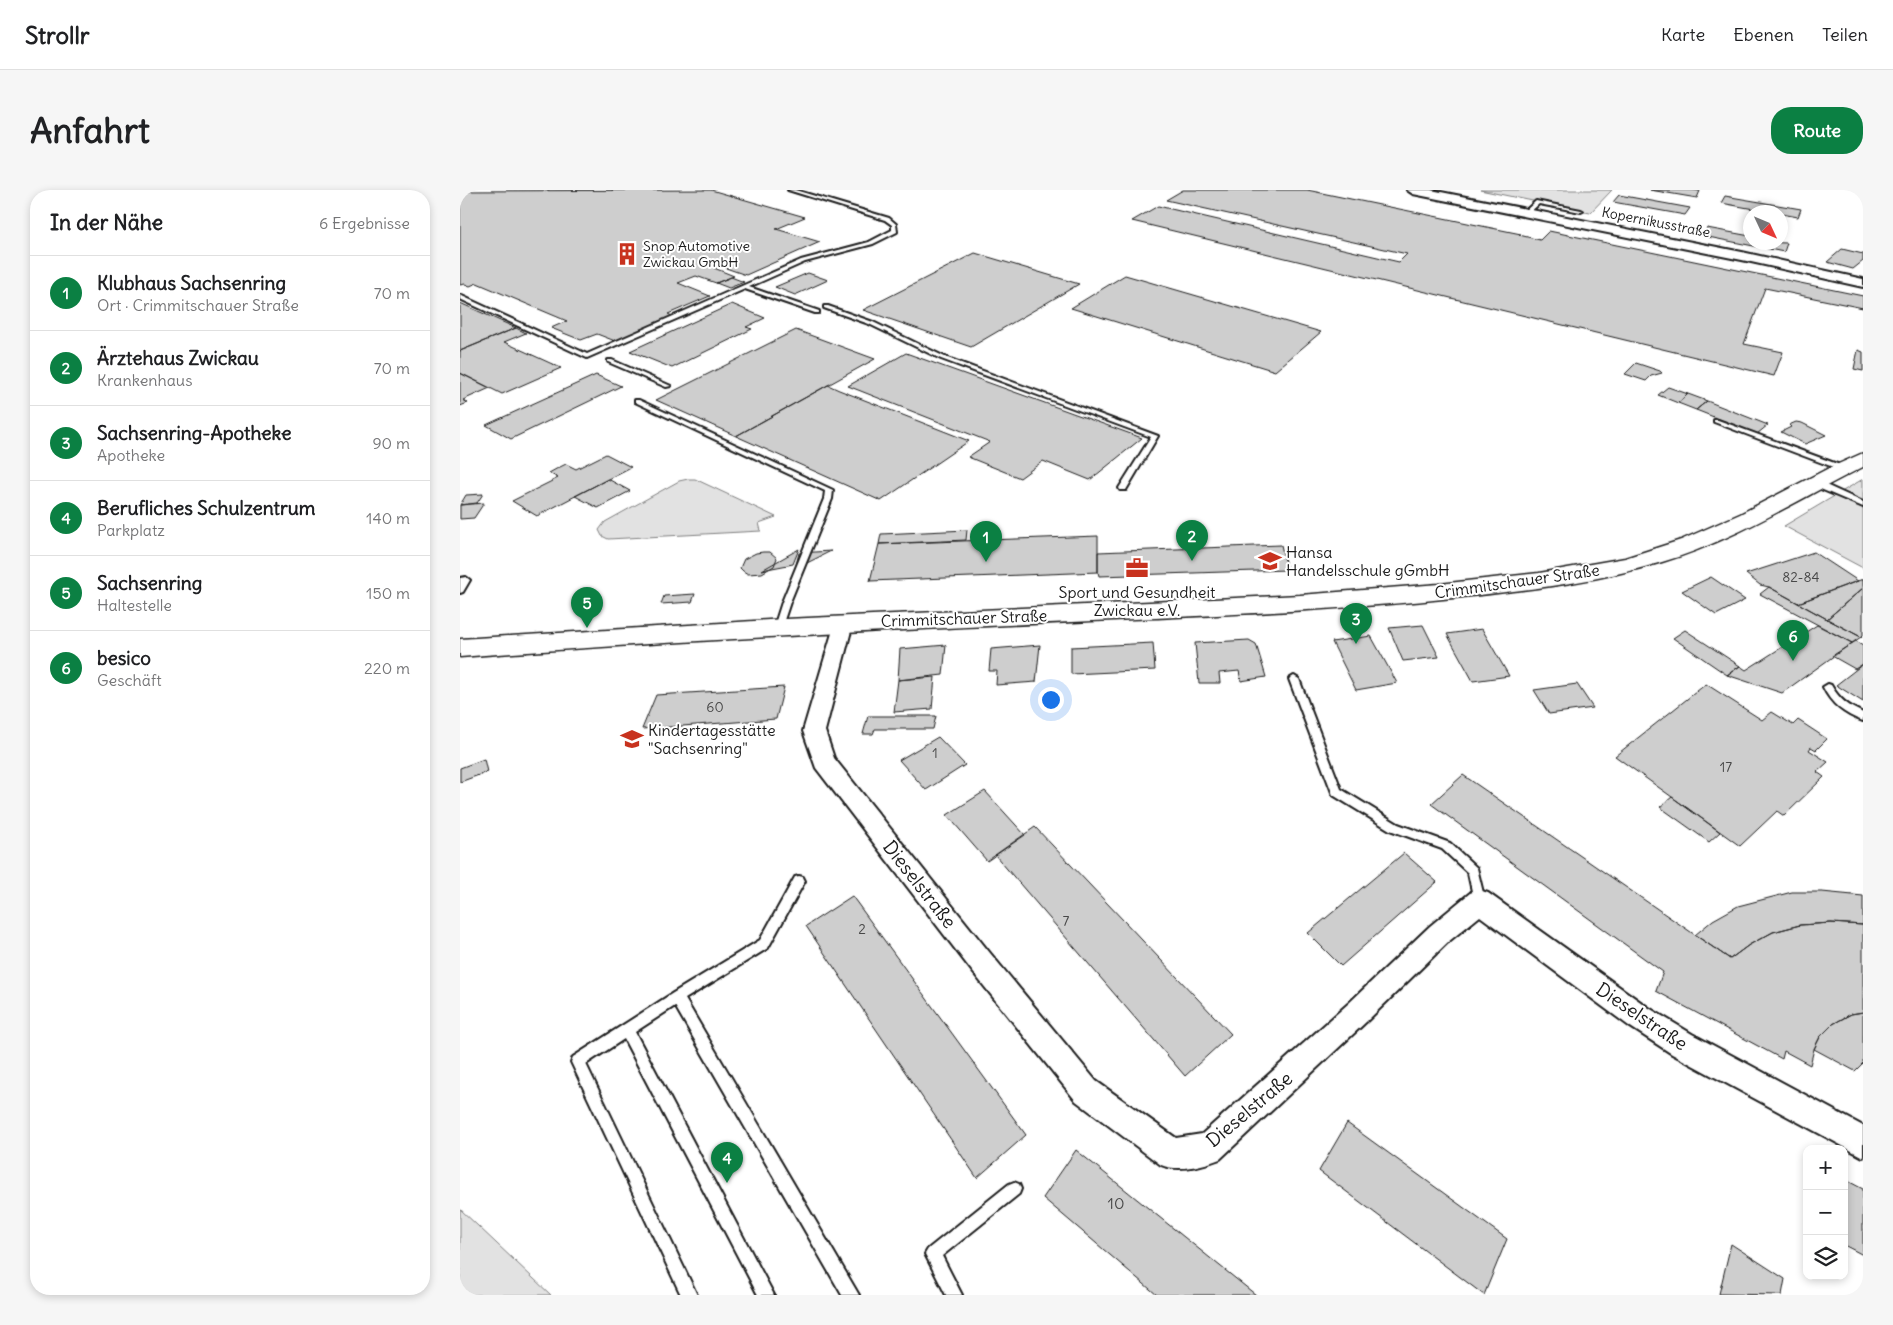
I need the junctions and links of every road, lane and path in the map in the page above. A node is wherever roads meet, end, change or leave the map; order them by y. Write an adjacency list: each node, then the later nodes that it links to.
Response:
1 (790, 190): 6 (lane)
2 (1413, 190): 4 (street, Kopernikusstraße)
3 (1581, 211): 4 (lane)
4 (1526, 213): 5 (street, Kopernikusstraße)
5 (1863, 283)
6 (745, 287): 7 (lane); 9 (lane)
7 (460, 297)
8 (826, 307): 16 (lane)
9 (818, 312)
10 (610, 361): 11 (lane)
11 (668, 386)
12 (637, 400): 21 (lane)
13 (1716, 421): 14 (lane)
14 (1853, 464): 15 (main road, Crimmitschauer Straße)
15 (1814, 483): 17 (lane); 20 (main road, Crimmitschauer Straße)
16 (1123, 488)
17 (1863, 506)
18 (460, 581): 19 (lane)
19 (460, 590)
20 (844, 623): 21 (main road, Crimmitschauer Straße); 27 (street, Dieselstraße)
21 (778, 627): 22 (main road, Crimmitschauer Straße)
22 (460, 648)
23 (1294, 679): 27 (lane)
24 (1828, 687): 25 (lane)
25 (1863, 717)
26 (799, 881): 28 (lane)
27 (1479, 901): 30 (street, Dieselstraße)
28 (677, 997): 29 (lane); 34 (lane)
29 (627, 1032): 32 (lane); 33 (lane)
30 (1863, 1142)
31 (1014, 1189): 35 (lane)
32 (688, 1295)
33 (766, 1295)
34 (851, 1295)
35 (954, 1295)

